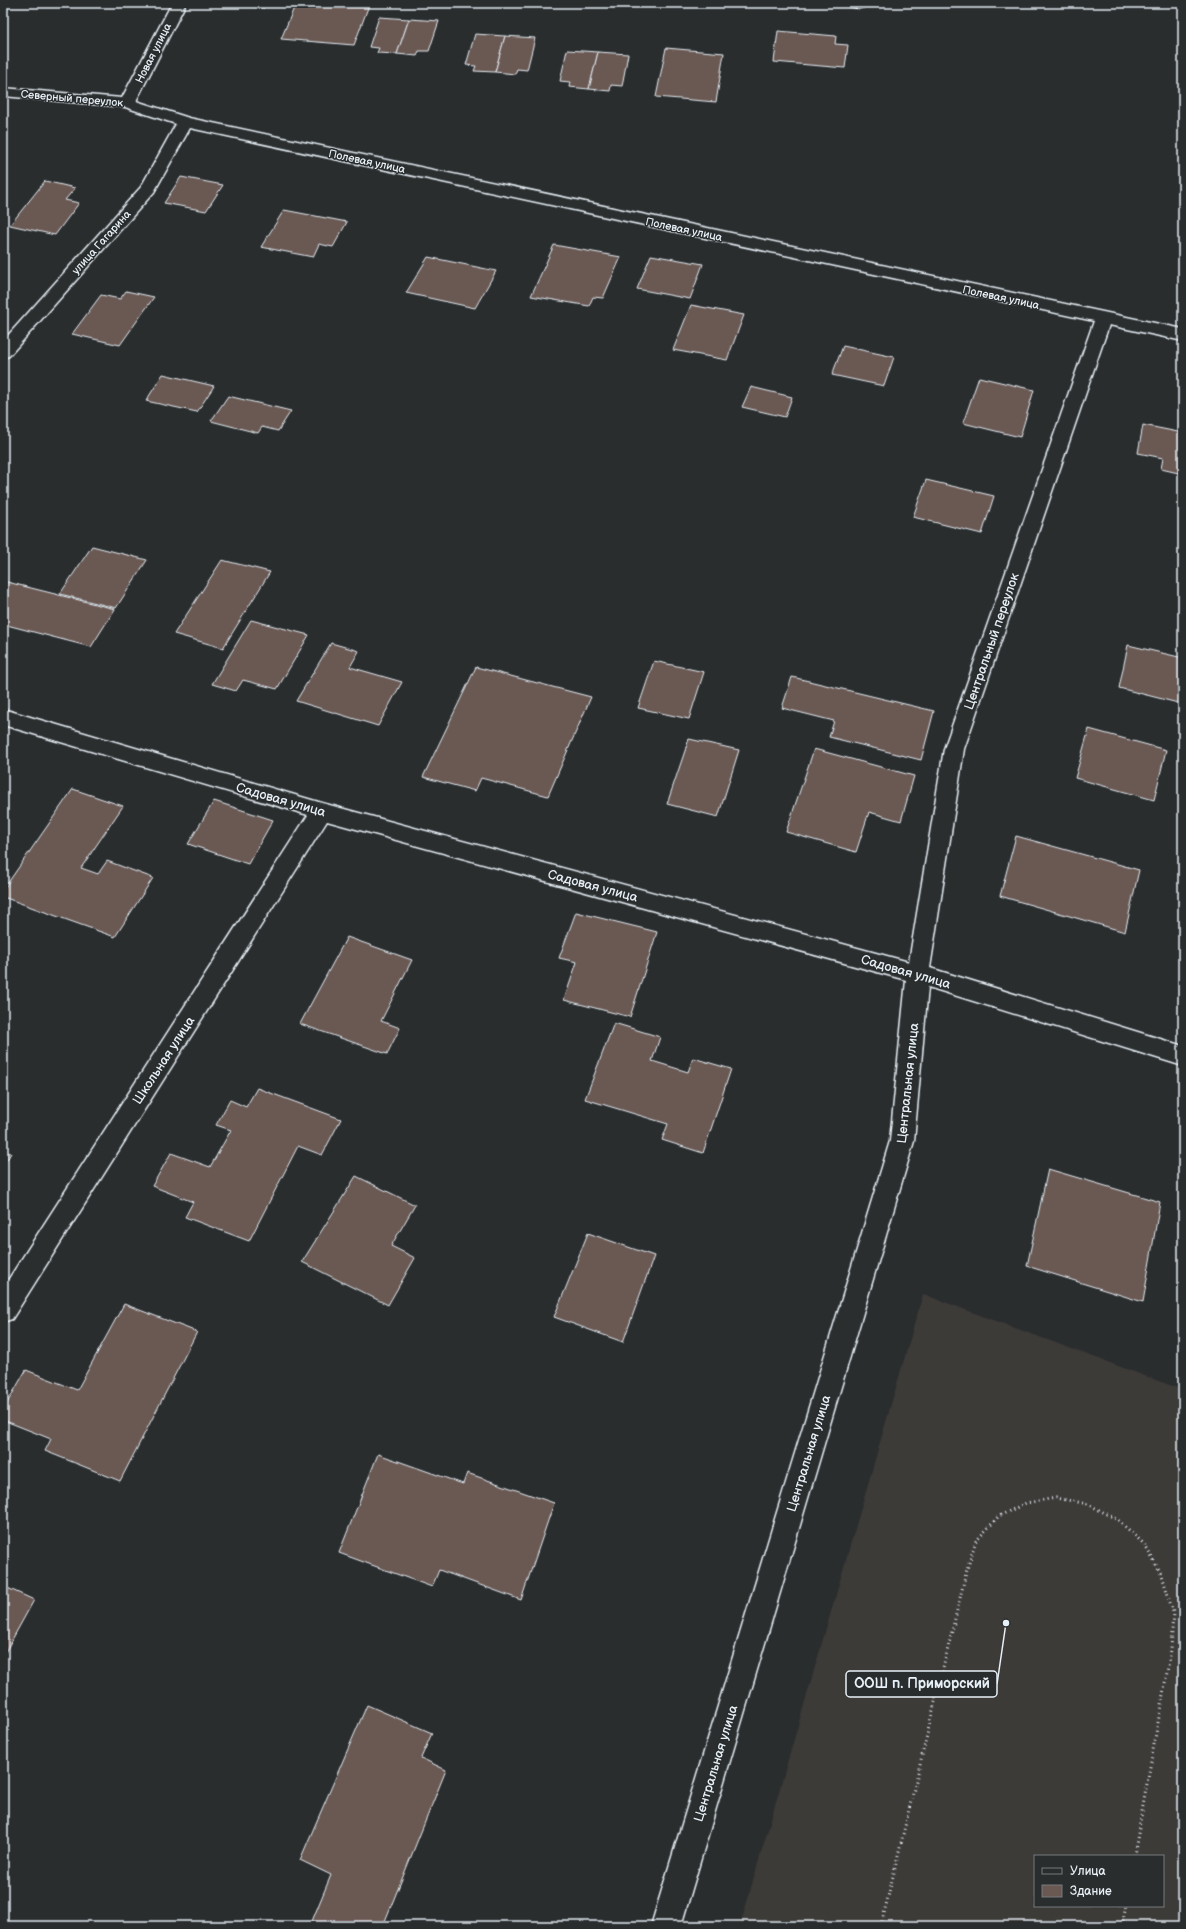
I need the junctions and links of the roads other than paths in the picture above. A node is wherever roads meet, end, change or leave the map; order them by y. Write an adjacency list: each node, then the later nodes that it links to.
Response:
1 (179, 3): 3 (street, Новая улица)
2 (3, 92): 3 (street, Северный переулок)
3 (128, 102): 4 (street, Северный переулок)
4 (185, 122): 5 (street, Полевая улица); 7 (street, улица Гагарина)
5 (1103, 318): 6 (street, Полевая улица); 10 (street, Центральный переулок)
6 (1183, 335)
7 (3, 352)
8 (3, 717): 9 (street, Садовая улица)
9 (322, 811): 10 (street, Садовая улица); 12 (street, Школьная улица)
10 (918, 974): 11 (street, Садовая улица); 13 (street, Центральная улица)
11 (1183, 1056)
12 (3, 1310)
13 (666, 1926)

